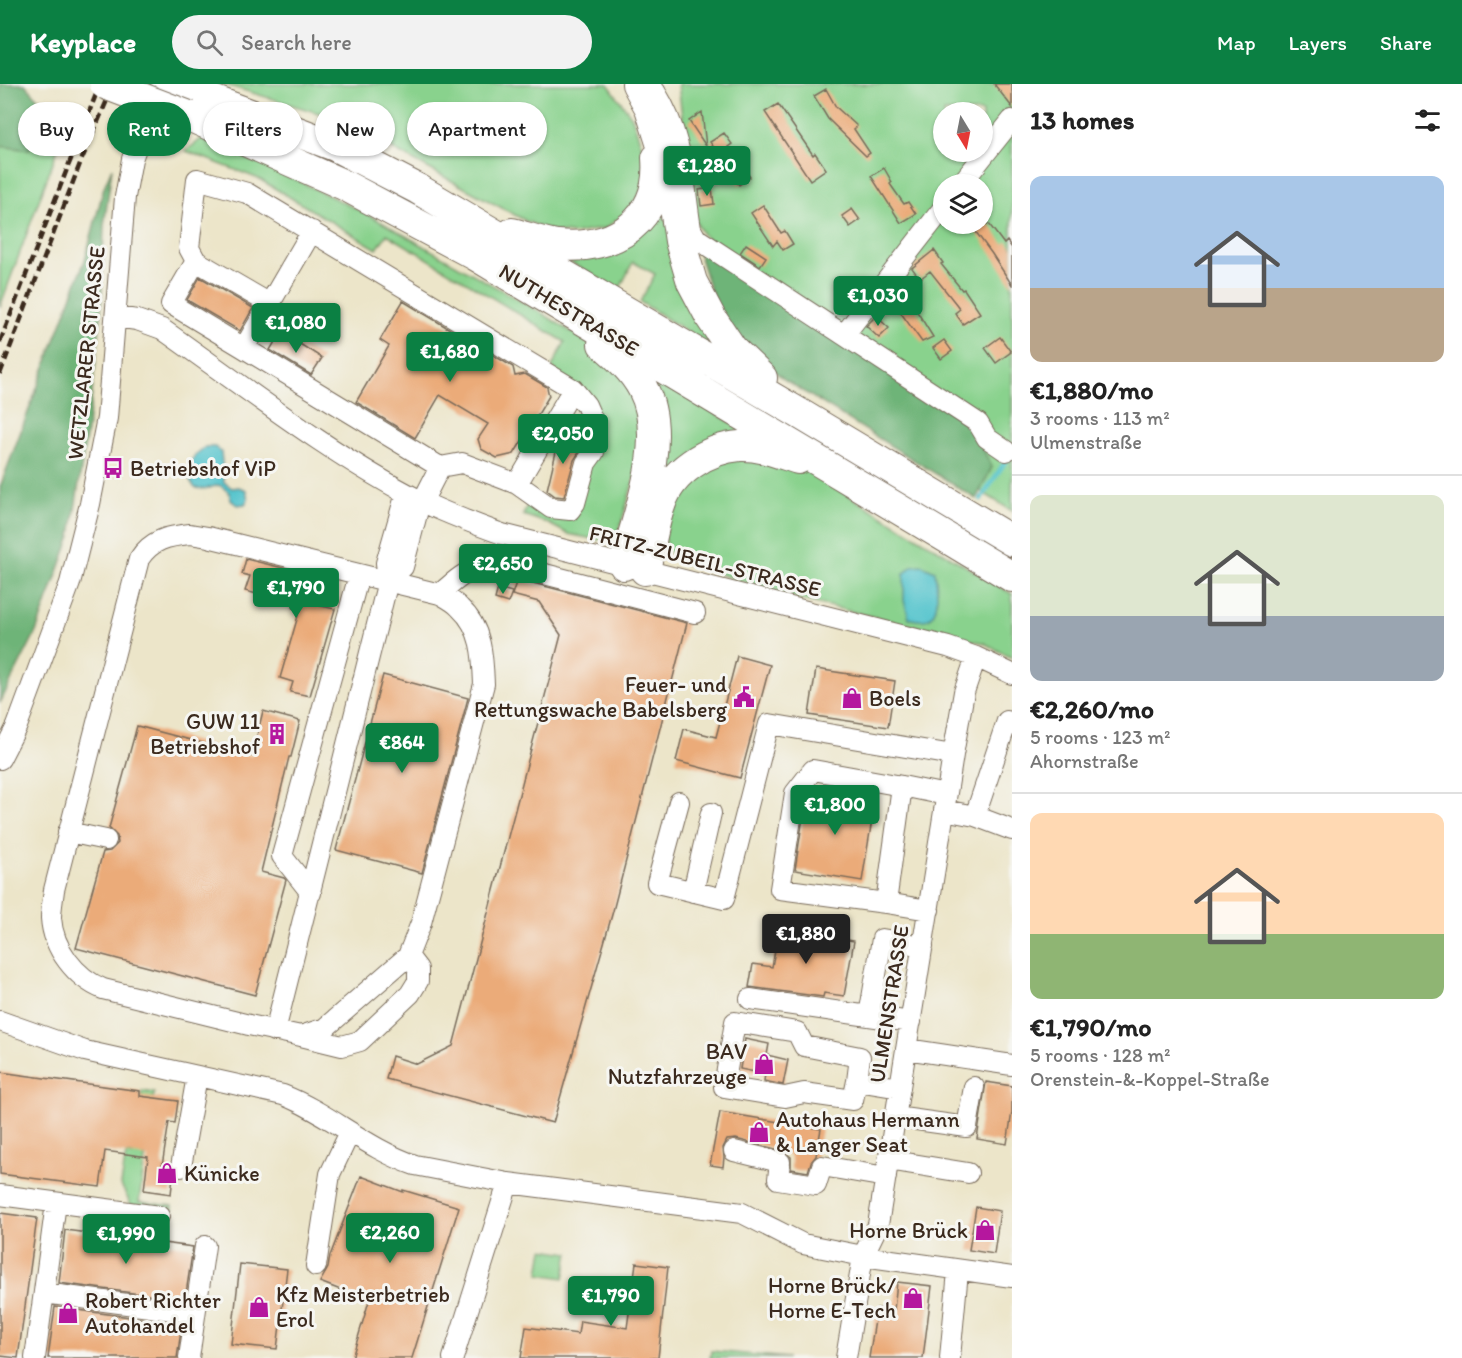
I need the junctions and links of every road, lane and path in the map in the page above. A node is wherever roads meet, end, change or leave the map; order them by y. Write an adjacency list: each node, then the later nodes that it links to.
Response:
1 (105, 84): 6 (highway, NUTHESTRASSE, bridge)
2 (160, 84): 15 (street, WETZLARER STRASSE)
3 (627, 84): 9 (highway)
4 (637, 84): 19 (highway)
5 (650, 84): 16 (street)
6 (185, 98): 9 (highway, NUTHESTRASSE); 14 (highway, NUTHESTRASSE)
7 (1012, 120): 8 (street)
8 (970, 174)
9 (473, 221): 19 (highway, NUTHESTRASSE)
10 (933, 221): 16 (street)
11 (312, 231): 12 (street); 13 (street); 18 (street)
12 (196, 261): 13 (street); 17 (street)
13 (270, 304): 17 (street)
14 (561, 305): 22 (highway, NUTHESTRASSE); 26 (highway)
15 (116, 316): 24 (street, FRITZ-ZUBEIL-STRASSE); 36 (street, WETZLARER STRASSE)
16 (844, 335): 20 (street)
17 (244, 348): 21 (street)
18 (573, 389): 23 (street); 23 (street)
19 (802, 415): 25 (highway, NUTHESTRASSE)
20 (1006, 451)
21 (440, 467): 23 (street); 24 (street)
22 (836, 471): 26 (highway); 28 (highway, NUTHESTRASSE)
23 (517, 484)
24 (414, 497): 26 (street, FRITZ-ZUBEIL-STRASSE); 29 (street)
25 (1012, 541)
26 (635, 568): 32 (street, FRITZ-ZUBEIL-STRASSE)
27 (359, 575): 29 (street); 43 (street); 46 (street)
28 (1012, 578)
29 (388, 581): 30 (street); 46 (street)
30 (440, 594): 31 (street); 50 (street)
31 (695, 613)
32 (976, 657): 33 (street, FRITZ-ZUBEIL-STRASSE); 35 (street, ULMENSTRASSE)
33 (1012, 674)
34 (1012, 723): 41 (street)
35 (952, 754): 39 (street, ULMENSTRASSE); 45 (street)
36 (0, 759)
37 (902, 786): 39 (street); 47 (street); 47 (street)
38 (679, 802): 45 (street)
39 (945, 802): 41 (street); 48 (street, ULMENSTRASSE)
40 (711, 813): 45 (street)
41 (975, 816): 42 (street)
42 (1012, 829)
43 (68, 832): 44 (street); 55 (street)
44 (106, 840)
45 (693, 892)
46 (311, 893): 55 (street)
47 (886, 903): 48 (street)
48 (929, 910): 49 (street, ULMENSTRASSE)
49 (923, 946): 52 (street); 54 (street, ULMENSTRASSE)
50 (408, 956): 56 (street); 56 (street)
51 (750, 999): 52 (street)
52 (869, 1016): 54 (street)
53 (0, 1021): 59 (street)
54 (911, 1022): 57 (street, ULMENSTRASSE)
55 (275, 1031): 56 (street)
56 (301, 1036)
57 (906, 1049): 58 (street); 62 (street, ULMENSTRASSE)
58 (1012, 1065)
59 (197, 1076): 64 (street); 66 (street)
60 (857, 1082): 60 (street); 62 (street)
61 (974, 1087): 63 (street)
62 (900, 1089): 63 (street, ULMENSTRASSE)
63 (895, 1117): 67 (street, ULMENSTRASSE)
64 (350, 1132): 69 (street); 75 (street)
65 (734, 1151): 67 (street)
66 (181, 1167)
67 (887, 1169): 68 (street); 74 (street, ULMENSTRASSE)
68 (968, 1173)
69 (508, 1183): 74 (street); 83 (street)
70 (0, 1195): 71 (street)
71 (56, 1203): 72 (street); 78 (street)
72 (159, 1216)
73 (204, 1246): 79 (street)
74 (862, 1256): 76 (street); 80 (street, ULMENSTRASSE)
75 (316, 1266)
76 (958, 1271): 77 (street); 84 (street)
77 (1012, 1277)
78 (44, 1293): 79 (street); 81 (street)
79 (195, 1313): 82 (street)
80 (850, 1357)
81 (35, 1358)
82 (189, 1358)
83 (453, 1358)
84 (950, 1358)

